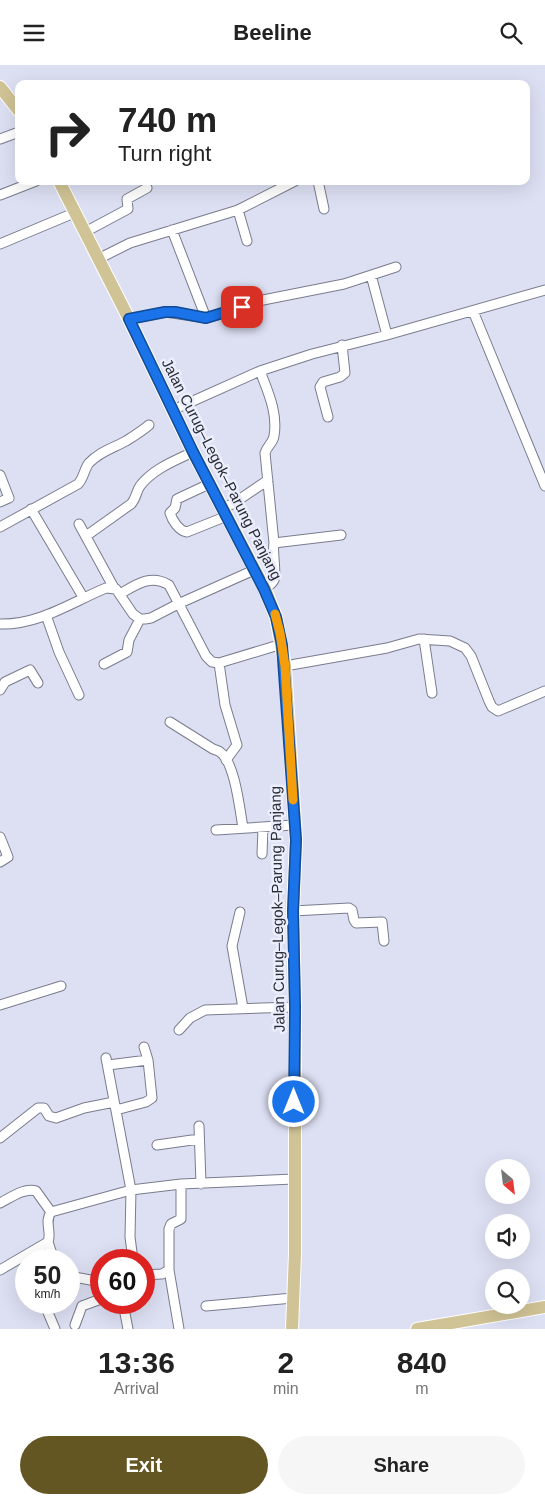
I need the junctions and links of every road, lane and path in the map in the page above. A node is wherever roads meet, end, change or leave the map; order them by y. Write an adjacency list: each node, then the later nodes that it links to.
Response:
1 (0, 87): 2 (main road)
2 (15, 106)
3 (15, 133): 4 (street)
4 (0, 139)
5 (26, 185): 10 (street)
6 (61, 185): 13 (main road, Jalan Curug–Legok–Parung Panjang)
7 (287, 185): 12 (street)
8 (319, 185): 11 (street)
9 (147, 188): 15 (street)
10 (0, 195)
11 (324, 209)
12 (238, 210): 14 (street); 16 (street)
13 (74, 213): 15 (main road, Jalan Curug–Legok–Parung Panjang); 17 (street)
14 (172, 230): 18 (street); 23 (street)
15 (85, 232): 18 (main road, Jalan Curug–Legok–Parung Panjang)
16 (247, 241)
17 (0, 244)
18 (98, 259): 24 (main road, Jalan Curug–Legok–Parung Panjang)
19 (396, 267): 20 (street)
20 (370, 275): 23 (street); 25 (street)
21 (545, 290): 22 (street)
22 (473, 311): 25 (street); 35 (street)
23 (206, 318): 24 (street)
24 (129, 319): 28 (main road, Jalan Curug–Legok–Parung Panjang)
25 (387, 335): 26 (street)
26 (342, 345): 27 (street); 29 (street)
27 (260, 371): 28 (street); 33 (street)
28 (173, 410): 31 (main road, Jalan Curug–Legok–Parung Panjang)
29 (328, 417)
30 (149, 425): 37 (street)
31 (193, 452): 34 (main road, Jalan Curug–Legok–Parung Panjang); 42 (street)
32 (0, 475): 36 (street)
33 (268, 480): 38 (street); 43 (street)
34 (210, 484): 38 (main road, Jalan Curug–Legok–Parung Panjang); 38 (street)
35 (545, 486)
36 (0, 501)
37 (31, 509): 40 (street); 47 (street)
38 (225, 513): 44 (main road, Jalan Curug–Legok–Parung Panjang)
39 (79, 524): 42 (street)
40 (0, 527)
41 (341, 535): 43 (street)
42 (86, 536): 46 (street)
43 (274, 543): 45 (street)
44 (254, 570): 45 (main road, Jalan Curug–Legok–Parung Panjang); 48 (street)
45 (264, 589): 53 (main road, Jalan Curug–Legok–Parung Panjang)
46 (117, 591): 47 (street); 48 (street); 50 (street)
47 (84, 597): 49 (street)
48 (178, 603): 50 (street); 54 (street)
49 (46, 615): 51 (street); 61 (street)
50 (140, 619): 55 (street)
51 (0, 624)
52 (424, 639): 56 (street); 59 (street); 60 (street)
53 (282, 645): 54 (street); 56 (main road, Jalan Curug–Legok–Parung Panjang)
54 (219, 663): 63 (street)
55 (104, 664)
56 (285, 666): 64 (main road, Jalan Curug–Legok–Parung Panjang)
57 (38, 683): 58 (street)
58 (0, 690)
59 (545, 691)
60 (432, 693)
61 (79, 695)
62 (170, 722): 63 (street)
63 (226, 760): 65 (street)
64 (294, 825): 66 (street); 71 (main road, Jalan Curug–Legok–Parung Panjang)
65 (243, 828): 66 (street); 67 (street)
66 (263, 828): 69 (street)
67 (216, 830)
68 (0, 837): 70 (street)
69 (262, 854)
70 (0, 862)
71 (293, 911): 73 (street); 76 (main road, Jalan Curug–Legok–Parung Panjang)
72 (240, 912): 77 (street)
73 (384, 941)
74 (61, 986): 75 (street)
75 (0, 1005)
76 (295, 1007): 77 (street); 86 (main road, Jalan Curug–Legok–Parung Panjang)
77 (243, 1008): 78 (street)
78 (179, 1030)
79 (144, 1047): 80 (street)
80 (148, 1060): 81 (street); 81 (street)
81 (115, 1106): 83 (street); 89 (street)
82 (199, 1126): 84 (street)
83 (0, 1138)
84 (199, 1139): 85 (street); 88 (street)
85 (157, 1145)
86 (294, 1179): 88 (street); 100 (main road, Jalan Curug–Legok–Parung Panjang)
87 (181, 1184): 88 (street); 89 (street); 98 (street)
88 (201, 1184)
89 (131, 1190): 91 (street); 95 (street)
90 (0, 1203): 91 (street)
91 (51, 1212): 92 (street)
92 (48, 1242): 93 (street); 94 (street)
93 (38, 1249)
94 (50, 1249)
95 (131, 1249)
96 (15, 1263): 97 (street)
97 (0, 1271)
98 (169, 1271): 99 (street); 109 (street)
99 (155, 1274)
100 (292, 1298): 102 (street); 110 (main road, Jalan Curug–Legok–Parung Panjang)
101 (90, 1303): 106 (street)
102 (206, 1306)
103 (545, 1307): 111 (main road)
104 (49, 1314): 107 (street)
105 (125, 1314): 108 (street)
106 (75, 1325)
107 (55, 1329)
108 (128, 1329)
109 (179, 1329)
110 (292, 1329)
111 (417, 1329)

